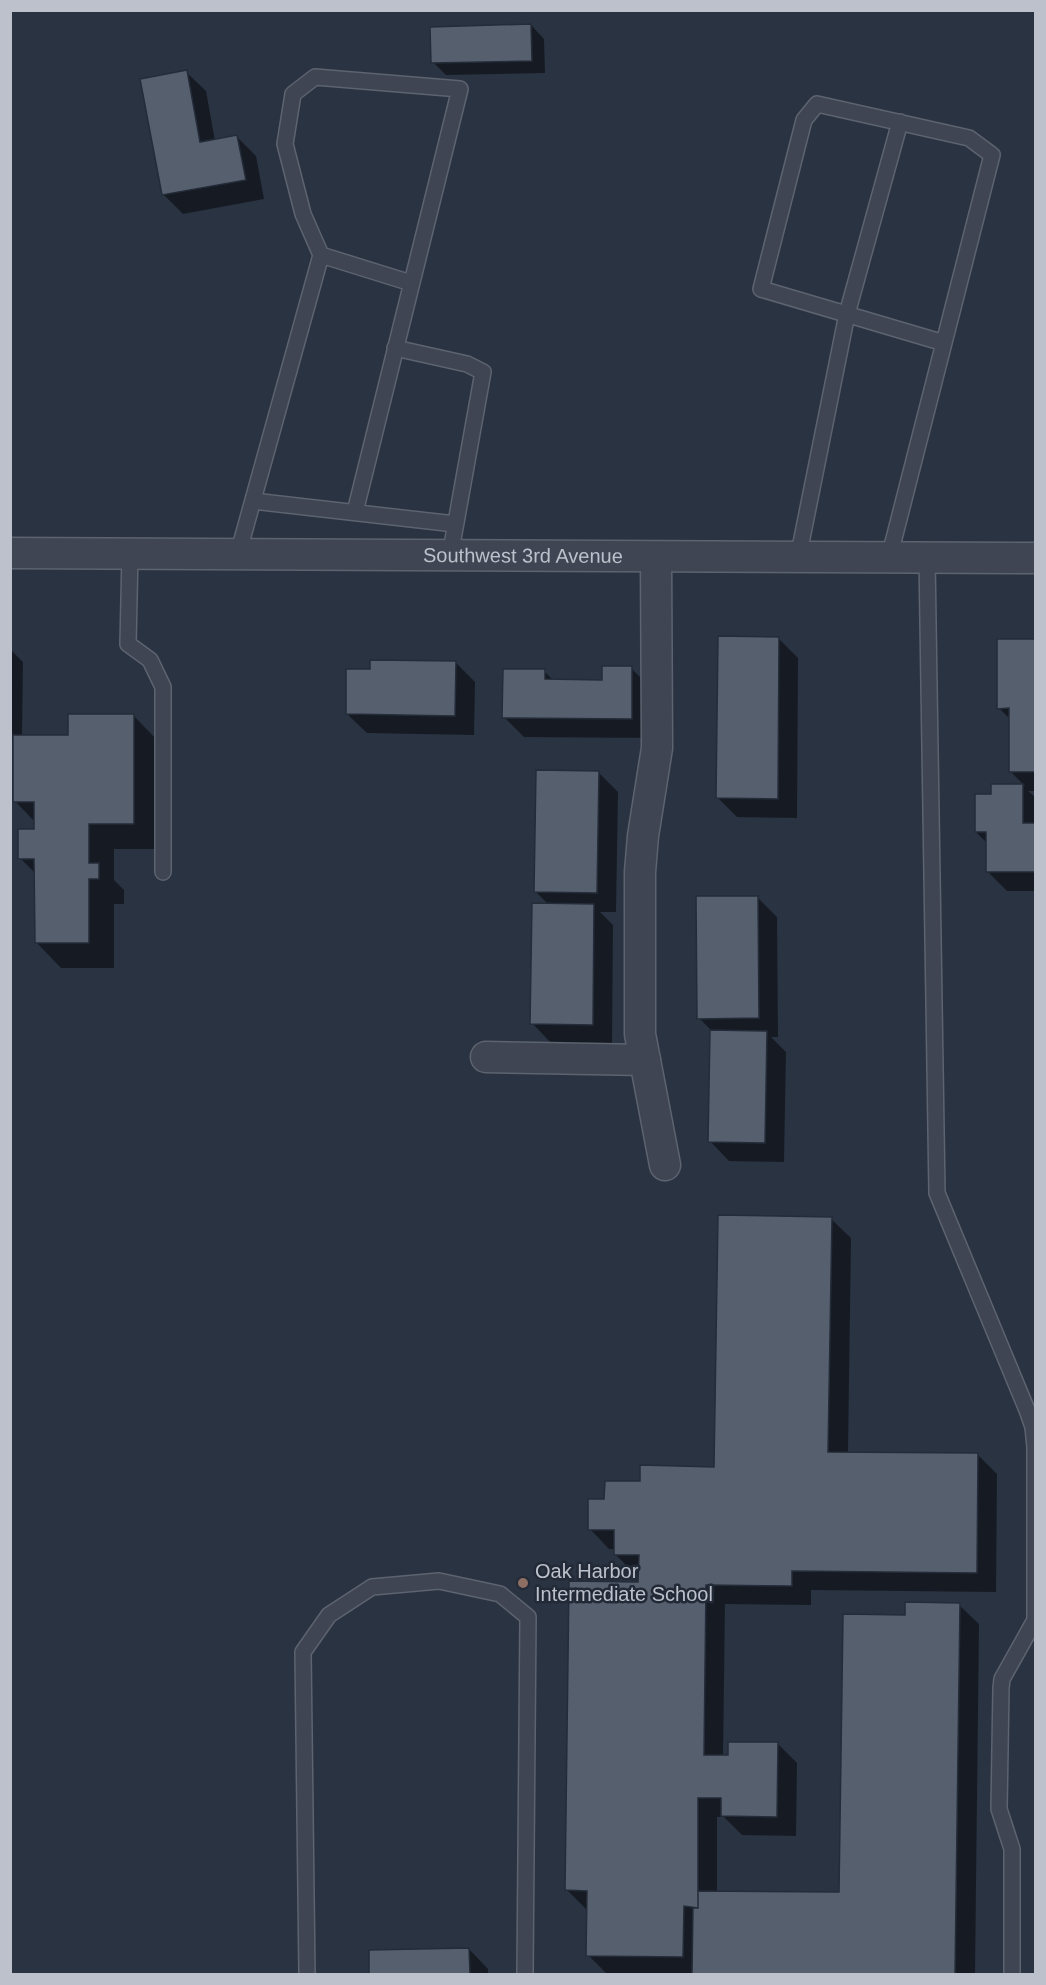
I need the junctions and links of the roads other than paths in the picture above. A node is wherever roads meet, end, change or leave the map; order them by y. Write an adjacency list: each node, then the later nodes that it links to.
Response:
1 (900, 122): 4 (lane); 4 (lane); 5 (lane)
2 (321, 255): 3 (lane); 3 (lane); 7 (lane)
3 (411, 284): 6 (lane)
4 (847, 314): 5 (lane); 15 (lane)
5 (944, 343): 16 (lane)
6 (395, 348): 8 (lane); 9 (lane)
7 (253, 501): 8 (lane); 12 (lane)
8 (355, 512): 9 (lane)
9 (455, 524): 13 (lane)
10 (10, 553): 11 (street, Southwest 3rd Avenue)
11 (130, 554): 12 (street, Southwest 3rd Avenue); 19 (lane)
12 (238, 554): 13 (street, Southwest 3rd Avenue)
13 (450, 556): 14 (street, Southwest 3rd Avenue)
14 (656, 557): 15 (street, Southwest 3rd Avenue); 21 (street)
15 (798, 558): 16 (street, Southwest 3rd Avenue)
16 (889, 558): 17 (street, Southwest 3rd Avenue)
17 (927, 558): 18 (street, Southwest 3rd Avenue); 25 (lane)
18 (1035, 558)
19 (163, 872)
20 (486, 1058): 21 (street)
21 (645, 1060): 22 (street)
22 (665, 1166)
23 (307, 1974): 24 (lane)
24 (525, 1974)
25 (1012, 1974)

